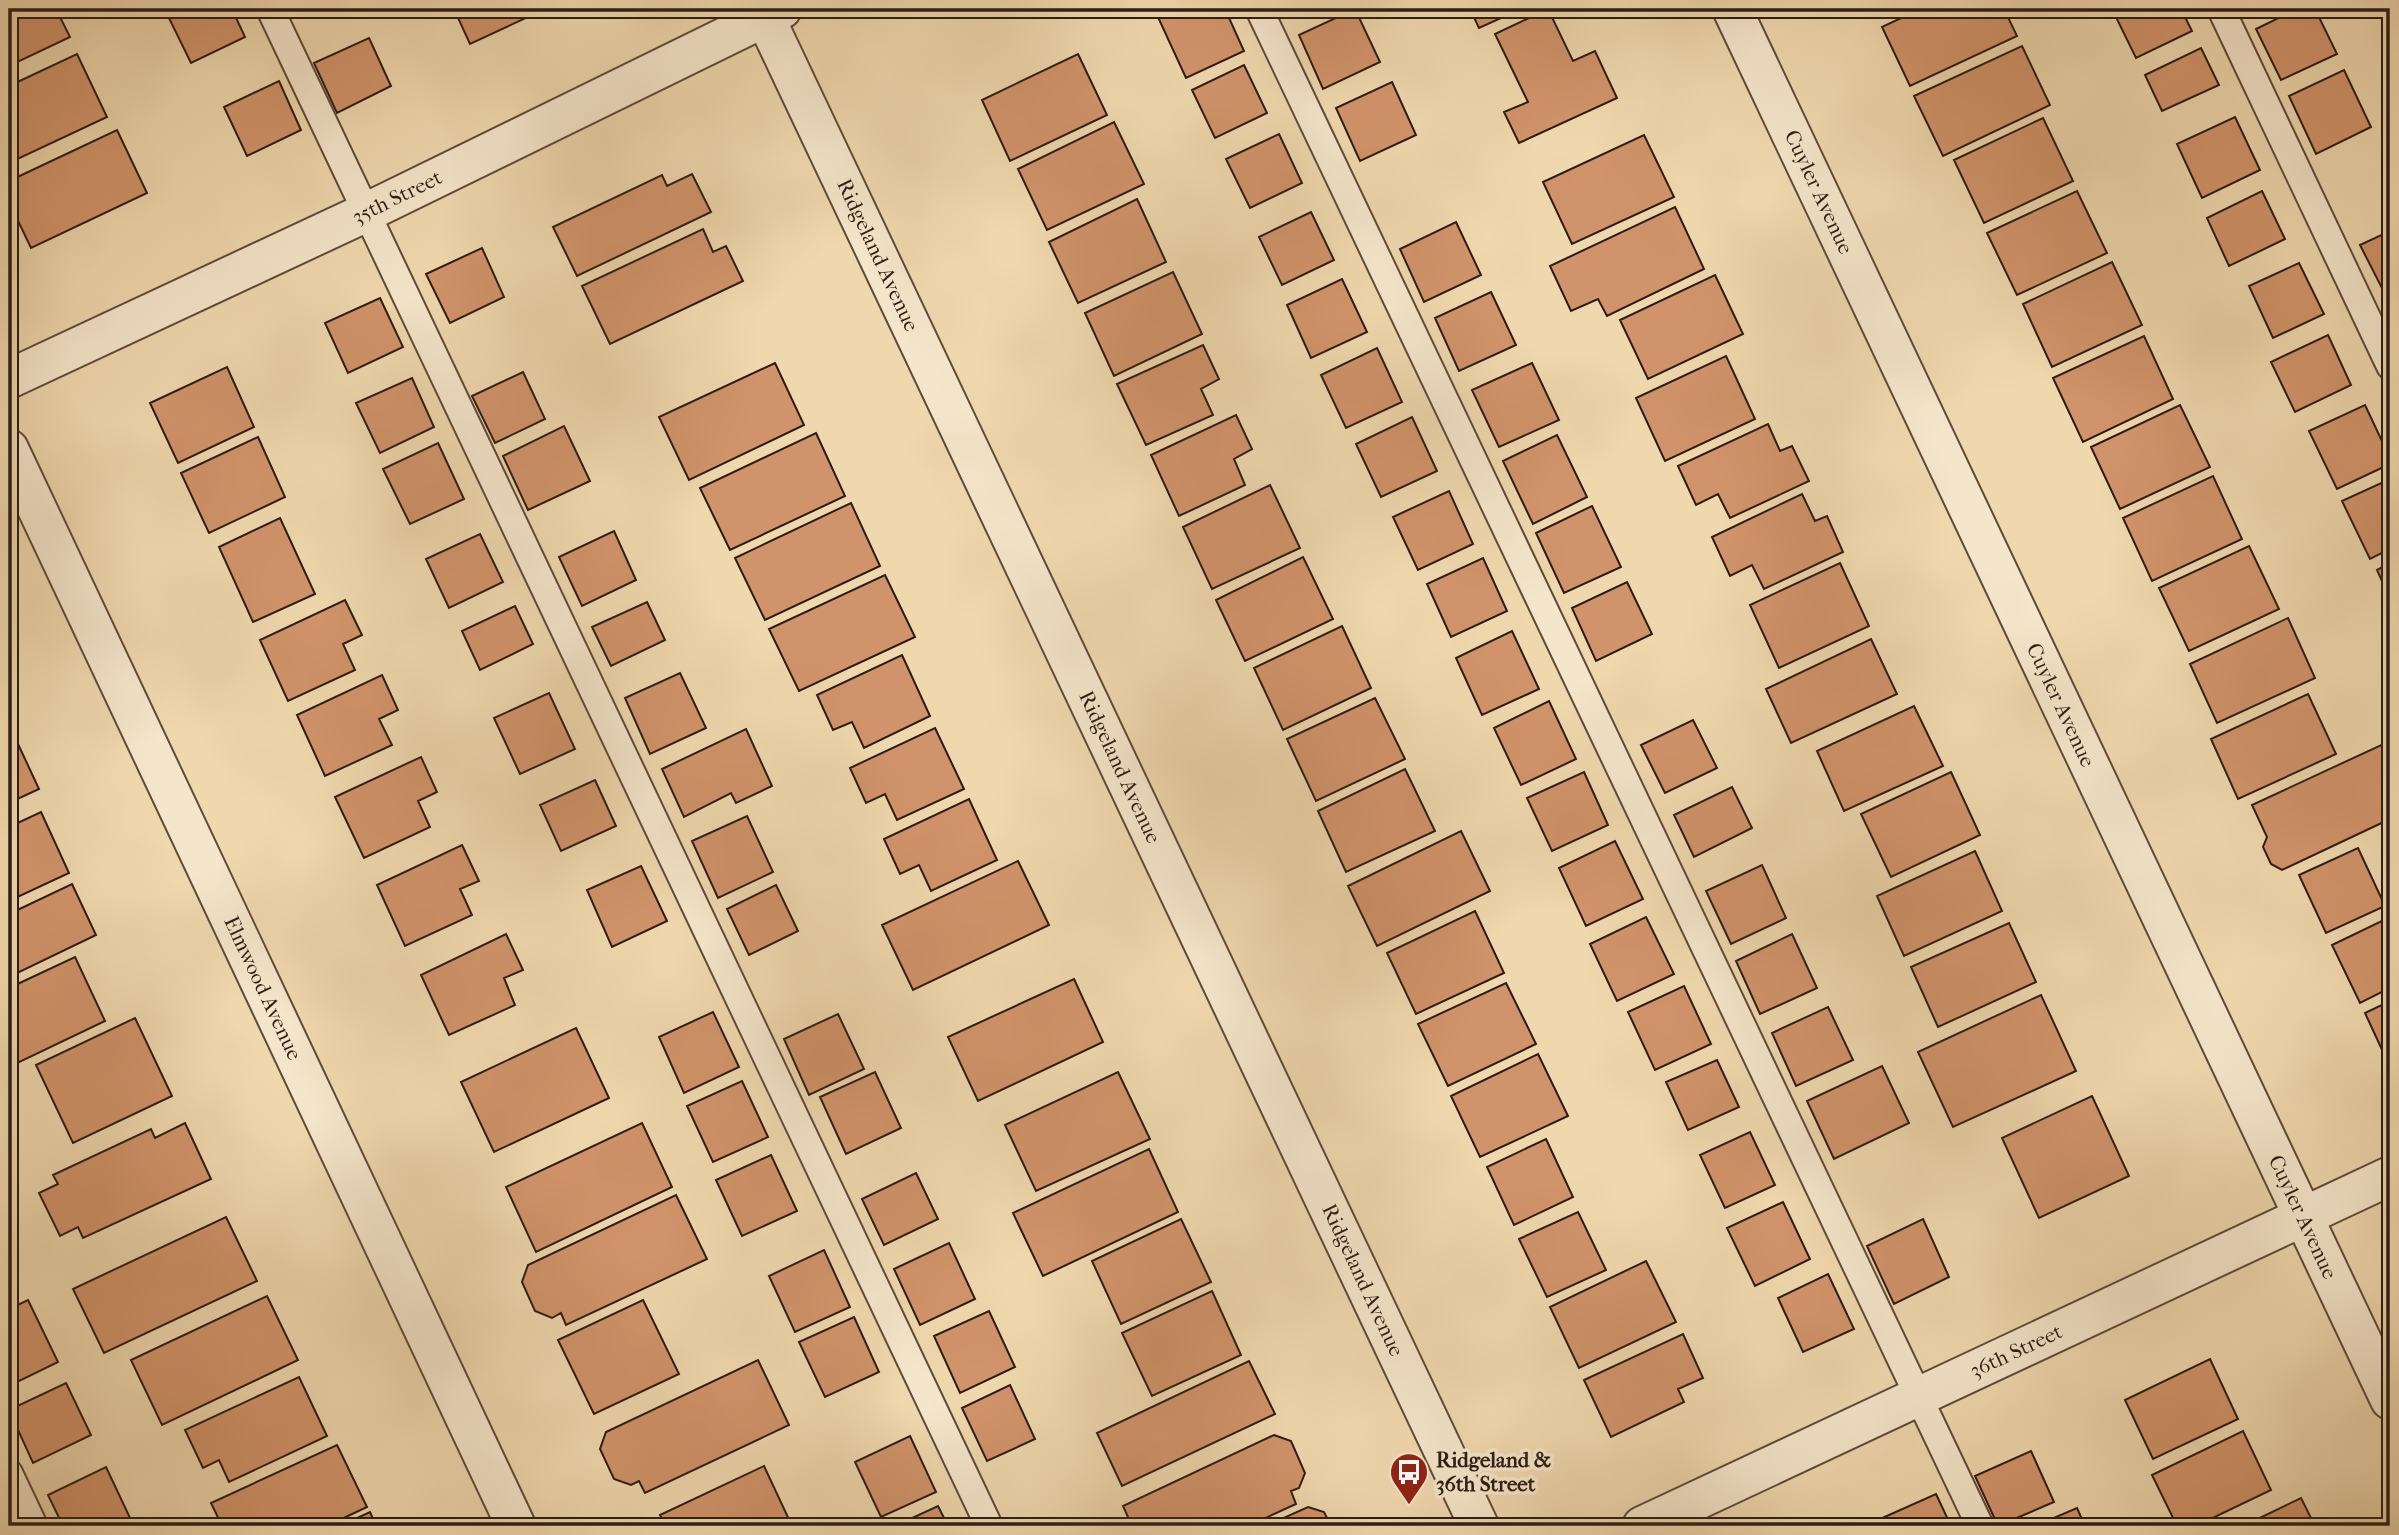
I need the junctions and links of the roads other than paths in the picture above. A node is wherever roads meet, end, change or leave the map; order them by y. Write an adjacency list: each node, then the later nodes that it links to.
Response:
1 (271, 9): 6 (lane)
2 (1259, 9): 12 (lane)
3 (1732, 9): 11 (street, Cuyler Avenue)
4 (2221, 9): 7 (lane)
5 (770, 11): 6 (street, 35th Street); 18 (street, Ridgeland Avenue)
6 (367, 212): 8 (street, 35th Street); 17 (lane)
7 (2390, 366)
8 (9, 379)
9 (9, 449): 16 (street, Elmwood Avenue)
10 (2390, 1175): 11 (street, 36th Street)
11 (2303, 1217): 12 (street, 36th Street); 13 (street, Cuyler Avenue)
12 (1919, 1396): 19 (street, 36th Street); 20 (lane)
13 (2390, 1400)
14 (9, 1473): 15 (lane)
15 (34, 1526)
16 (516, 1526)
17 (989, 1526)
18 (1479, 1526)
19 (1642, 1526)
20 (1980, 1526)

